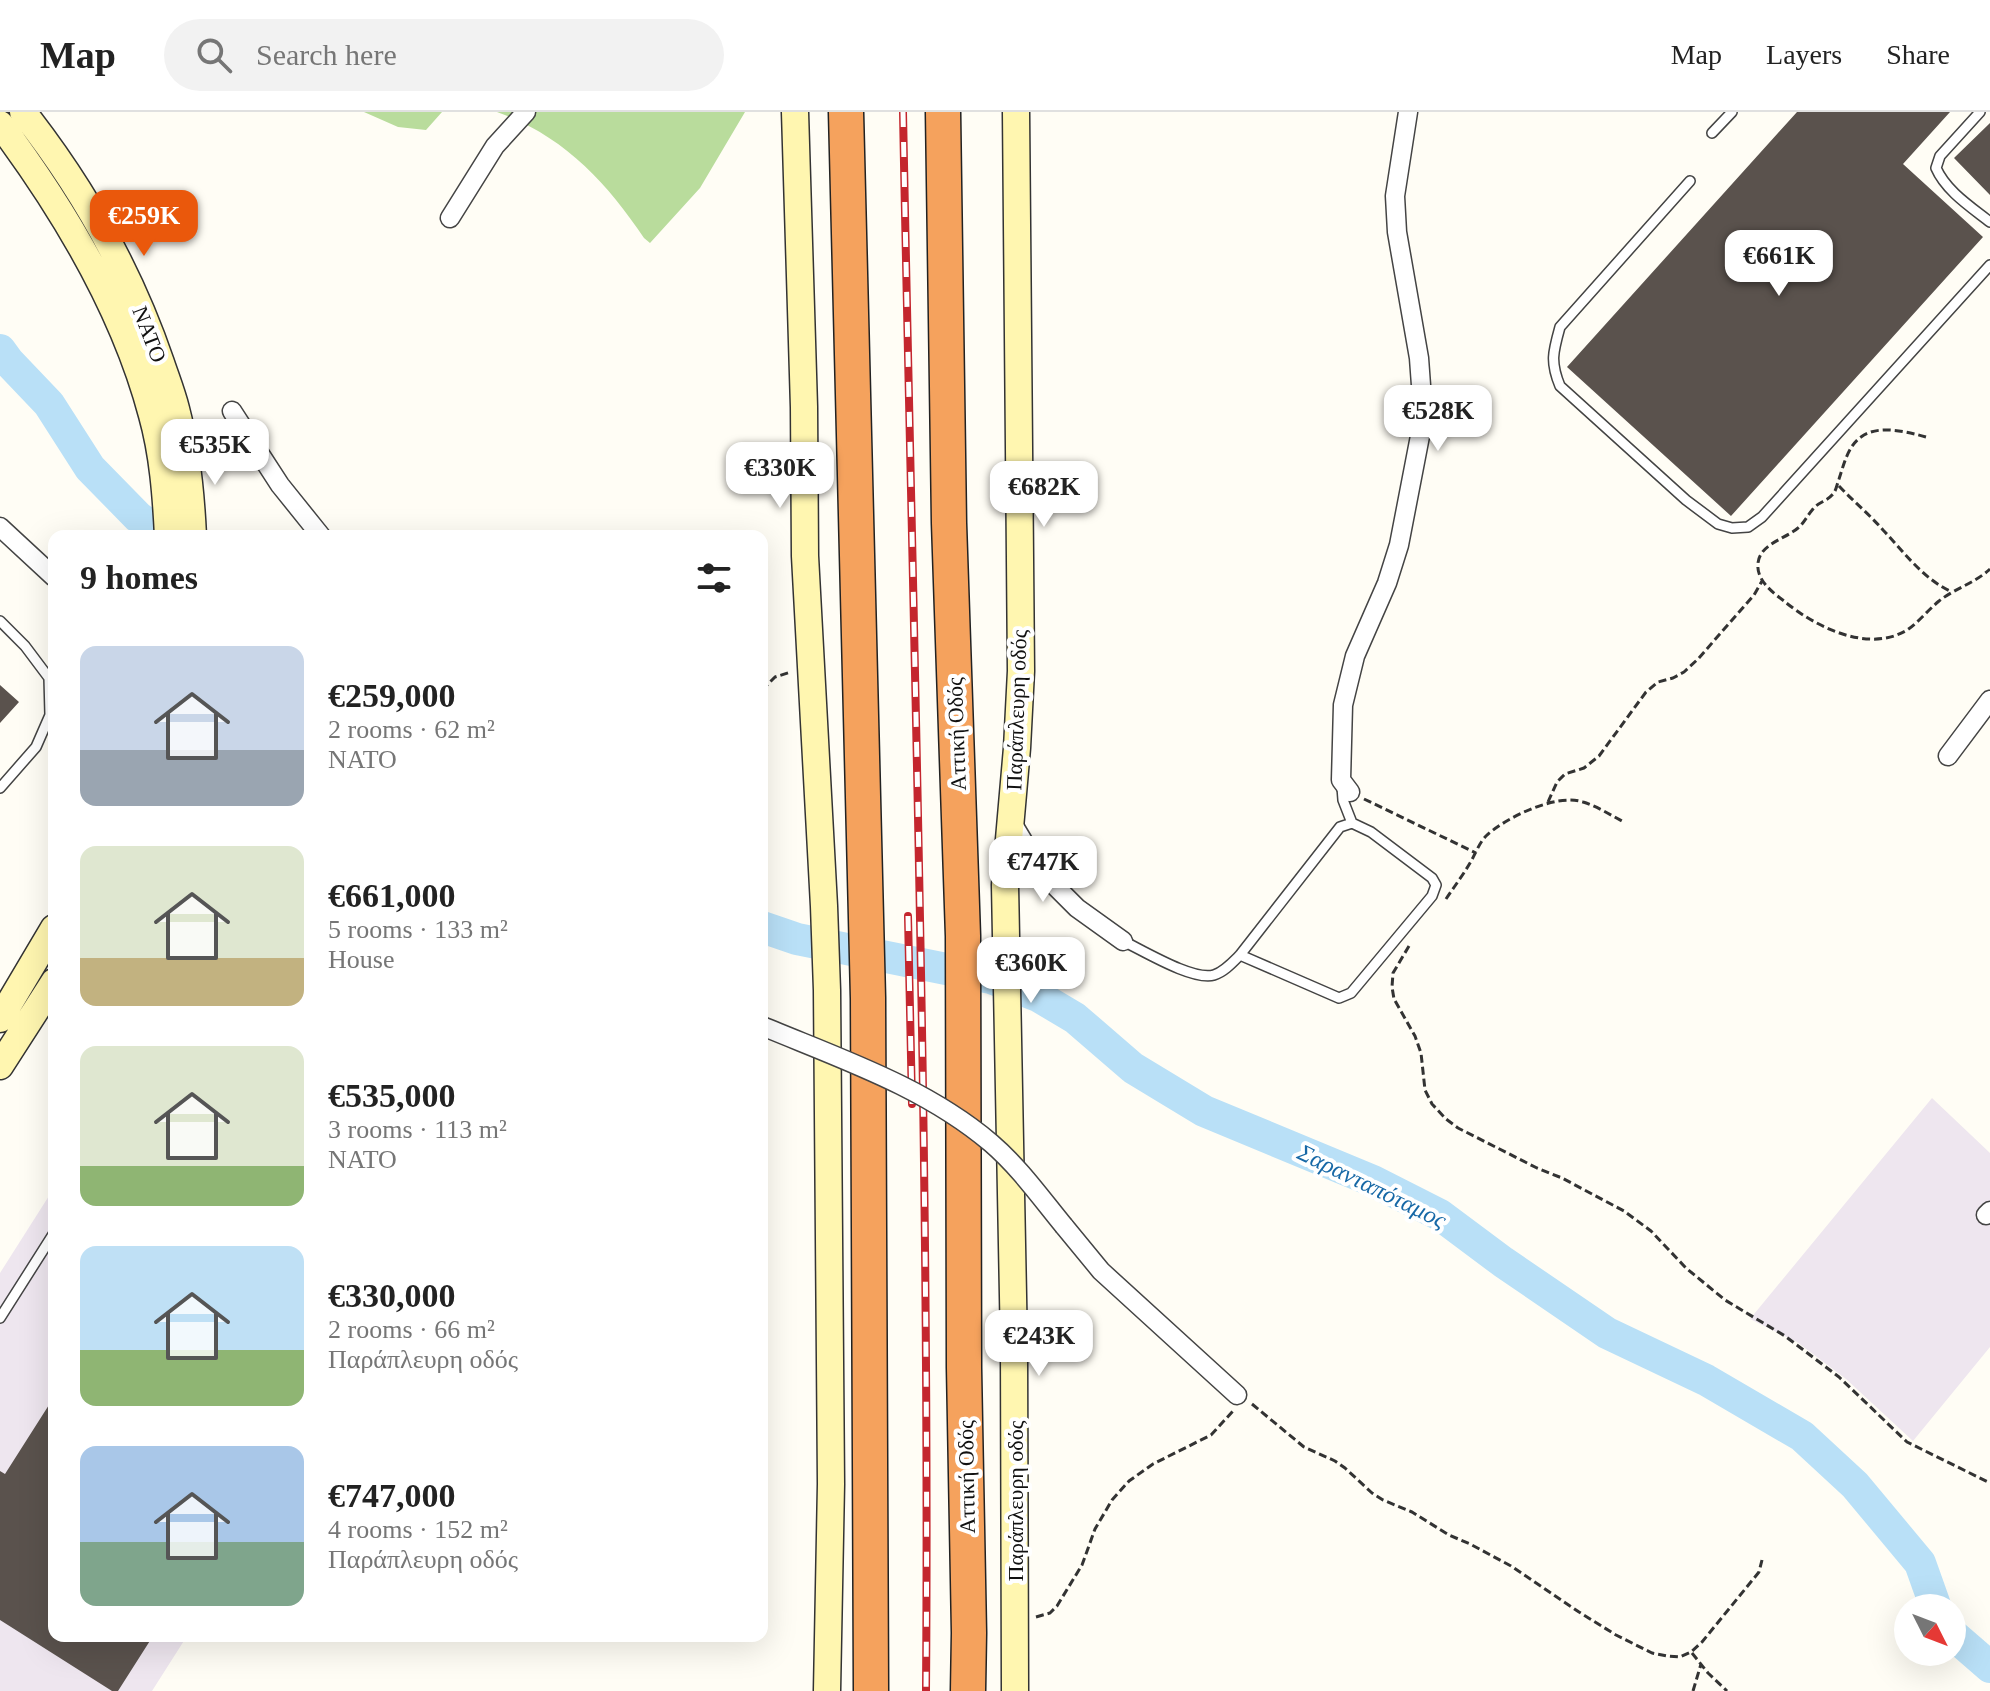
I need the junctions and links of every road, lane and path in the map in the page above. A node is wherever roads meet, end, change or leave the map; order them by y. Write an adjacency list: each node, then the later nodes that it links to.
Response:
1 (23, 112): 18 (street, ΝΑΤΟ)
2 (526, 112): 13 (street)
3 (795, 112): 29 (street)
4 (846, 112): 60 (highway)
5 (943, 112): 61 (highway, Αττική Οδός)
6 (1016, 112): 38 (street, Παράπλευρη οδός)
7 (1408, 112): 35 (street)
8 (1732, 112): 11 (lane)
9 (1980, 112): 14 (lane)
10 (0, 124): 18 (street, ΝΑΤΟ)
11 (1712, 133)
12 (1690, 181): 15 (lane)
13 (450, 218)
14 (1990, 222)
15 (1990, 265)
16 (232, 411): 23 (street)
17 (1926, 437): 19 (path)
18 (171, 446): 21 (street, ΝΑΤΟ); 22 (street, ΝΑΤΟ)
19 (1837, 484): 26 (path); 27 (path)
20 (0, 527): 25 (street)
21 (168, 530)
22 (193, 530)
23 (316, 530)
24 (1990, 569): 27 (path)
25 (48, 571)
26 (1762, 581): 27 (path); 37 (path)
27 (1952, 592)
28 (0, 621): 30 (lane)
29 (810, 667): 31 (path); 59 (street)
30 (48, 677)
31 (768, 684)
32 (1990, 700): 34 (street)
33 (48, 720): 36 (lane)
34 (1948, 756)
35 (1346, 786): 40 (lane); 41 (path)
36 (0, 788)
37 (1547, 803): 39 (path); 41 (path)
38 (1011, 821): 44 (street); 56 (street, Παράπλευρη οδός)
39 (1622, 821)
40 (1352, 823): 46 (lane); 46 (lane)
41 (1476, 853): 42 (path)
42 (1445, 900)
43 (48, 938): 48 (street)
44 (1123, 941): 46 (lane)
45 (1410, 946): 54 (path)
46 (1240, 955)
47 (48, 991): 50 (street)
48 (0, 1019)
49 (768, 1028): 53 (street, bridge)
50 (0, 1066)
51 (48, 1242): 52 (lane)
52 (0, 1318)
53 (1237, 1395): 56 (path); 57 (path)
54 (1990, 1483)
55 (1762, 1560): 57 (path)
56 (1016, 1618): 62 (street, Παράπλευρη οδός)
57 (1691, 1652): 58 (path)
58 (1701, 1664): 63 (path); 64 (path)
59 (827, 1691)
60 (871, 1691)
61 (968, 1691)
62 (1015, 1691)
63 (1693, 1691)
64 (1727, 1691)

